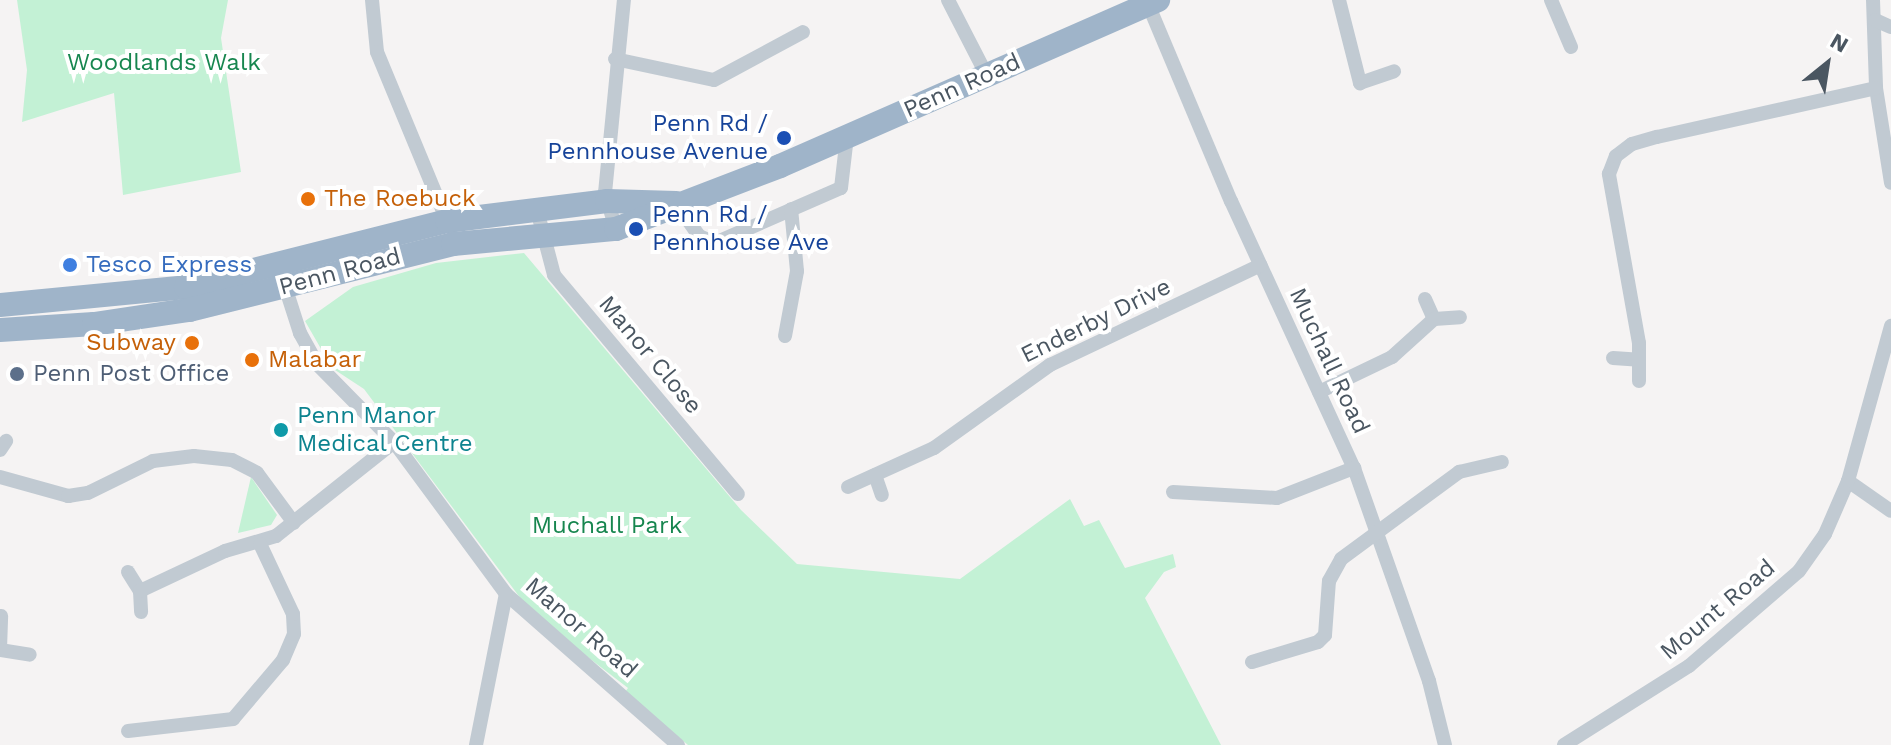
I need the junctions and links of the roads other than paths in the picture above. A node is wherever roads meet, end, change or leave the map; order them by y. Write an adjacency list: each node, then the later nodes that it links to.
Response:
1 (372, 0): 22 (street)
2 (624, 0): 12 (street)
3 (948, 0): 14 (street)
4 (1339, 0): 13 (street)
5 (1551, 0): 11 (street)
6 (1873, 0): 8 (street)
7 (1153, 2): 14 (highway, Penn Road); 26 (street, Muchall Road)
8 (1875, 20): 9 (street); 15 (street)
9 (1891, 27)
10 (803, 32): 12 (street)
11 (1571, 47)
12 (615, 59): 18 (street)
13 (1394, 71)
14 (986, 74): 16 (highway, Penn Road)
15 (1876, 88): 17 (street); 36 (street)
16 (847, 136): 19 (highway, Penn Road); 20 (street)
17 (1891, 183)
18 (607, 201): 19 (highway, Penn Road); 21 (highway, Penn Road); 23 (street)
19 (676, 203): 20 (street); 23 (highway, Penn Road)
20 (791, 209): 34 (street)
21 (537, 210): 22 (highway, Penn Road); 24 (street, Manor Close)
22 (447, 221): 25 (highway, Penn Road)
23 (616, 229): 24 (highway, Penn Road)
24 (543, 238): 27 (highway, Penn Road); 47 (street, Manor Close)
25 (277, 263): 27 (street, Manor Road); 29 (highway, Penn Road)
26 (1261, 265): 38 (street, Muchall Road); 42 (street, Enderby Drive)
27 (285, 287): 33 (highway, Penn Road); 39 (street, Manor Road)
28 (1425, 299): 31 (street)
29 (0, 305)
30 (1460, 317): 31 (street)
31 (1434, 319): 38 (street)
32 (1891, 326): 44 (street, Mount Road)
33 (0, 330)
34 (785, 336)
35 (1613, 358): 36 (street)
36 (1639, 360): 37 (street)
37 (1639, 381)
38 (1319, 392): 41 (street, Muchall Road)
39 (394, 442): 50 (street); 55 (street, Manor Road)
40 (1502, 462): 51 (street)
41 (1354, 468): 46 (street); 51 (street, Muchall Road)
42 (875, 475): 45 (street, Enderby Drive); 48 (street)
43 (0, 477): 50 (street)
44 (1848, 481): 49 (street); 65 (street, Mount Road)
45 (848, 487)
46 (1173, 492)
47 (738, 494)
48 (882, 495)
49 (1891, 511)
50 (294, 523): 52 (street)
51 (1374, 535): 60 (street); 64 (street, Muchall Road)
52 (260, 544): 54 (street); 61 (street)
53 (128, 572): 54 (street)
54 (140, 591): 56 (street)
55 (506, 594): 62 (street); 63 (street, Manor Road)
56 (141, 612)
57 (1, 616): 58 (street)
58 (0, 650): 59 (street)
59 (30, 655)
60 (1252, 662)
61 (128, 731)
62 (476, 745)
63 (678, 745)
64 (1445, 745)
65 (1564, 745)

